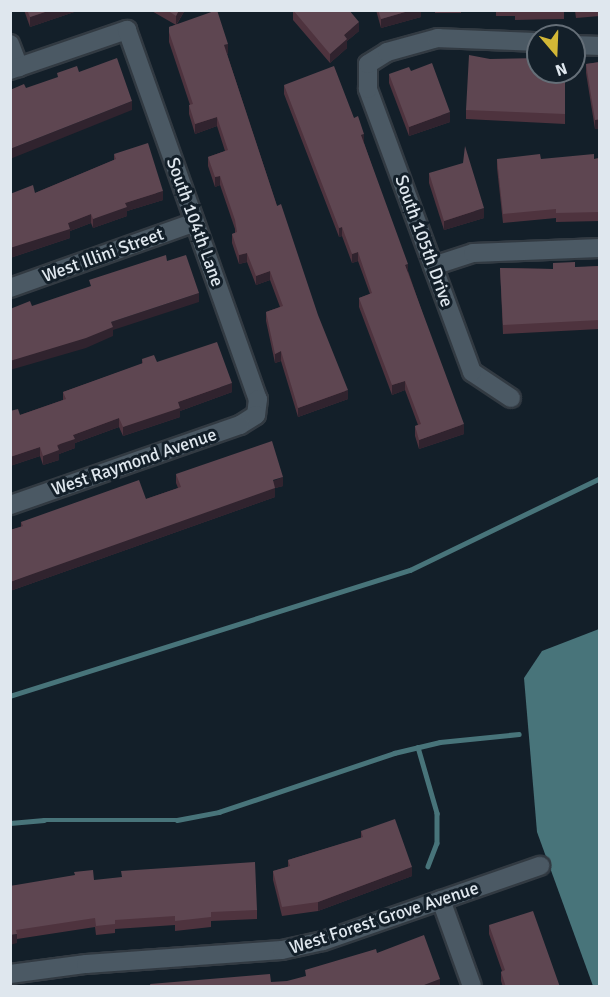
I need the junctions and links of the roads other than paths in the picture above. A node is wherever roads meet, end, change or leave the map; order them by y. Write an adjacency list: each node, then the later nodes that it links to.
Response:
1 (526, 42): 6 (street, South 105th Drive)
2 (10, 44): 3 (street)
3 (15, 68): 4 (street, South 104th Lane)
4 (195, 222): 7 (street, West Illini Street); 9 (street, South 104th Lane)
5 (600, 248): 6 (street)
6 (433, 266): 8 (street, South 105th Drive)
7 (10, 288)
8 (511, 398)
9 (256, 415): 10 (street, West Raymond Avenue)
10 (10, 505)
11 (540, 867): 12 (street, West Forest Grove Avenue)
12 (441, 900): 13 (street, West Forest Grove Avenue); 14 (street)
13 (10, 974)
14 (472, 987)

